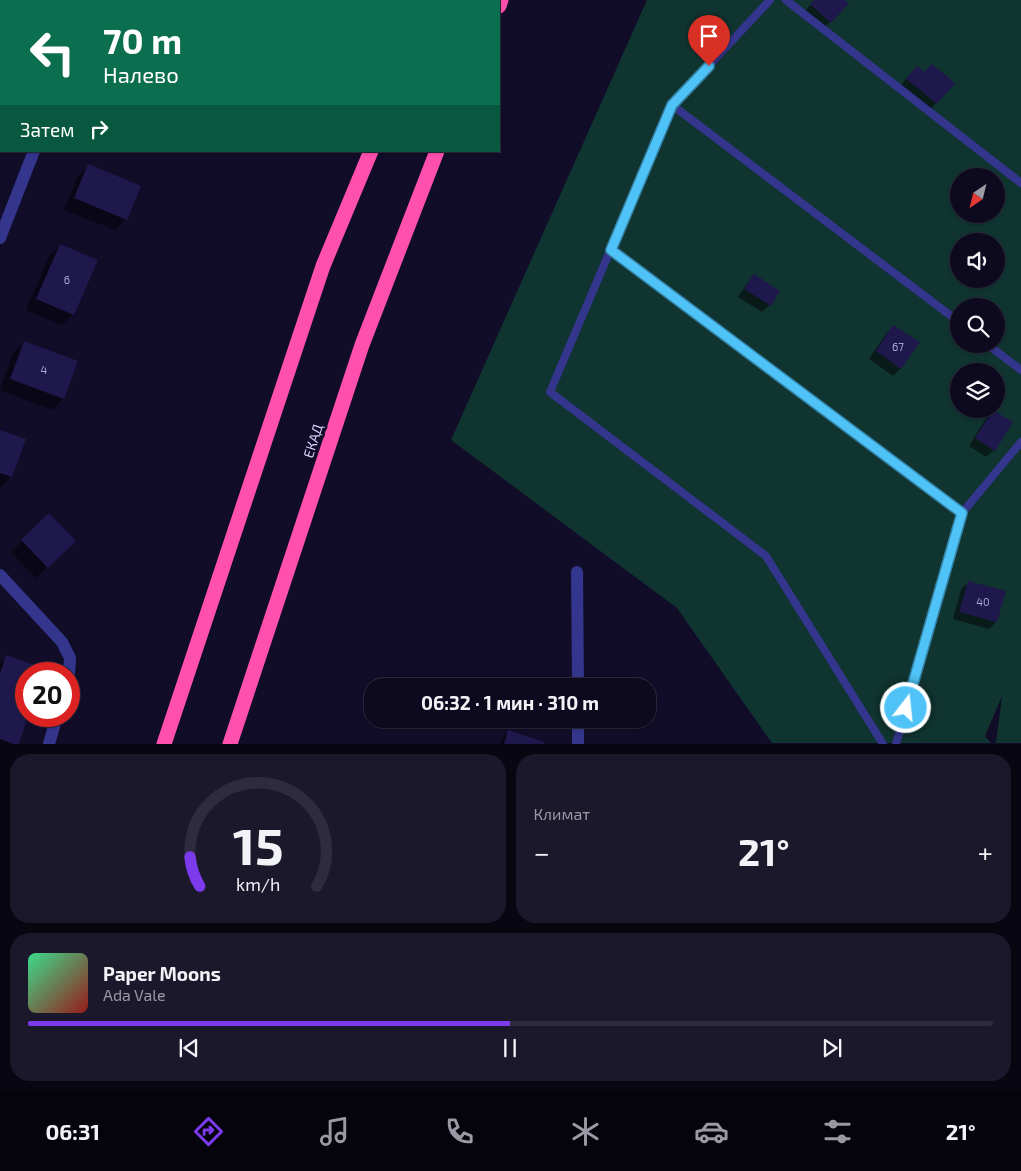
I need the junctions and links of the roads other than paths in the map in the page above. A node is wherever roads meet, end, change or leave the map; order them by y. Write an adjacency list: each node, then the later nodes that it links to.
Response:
1 (770, 0): 3 (lane)
2 (786, 0): 7 (lane)
3 (672, 105): 9 (lane); 10 (lane)
4 (34, 152): 8 (street)
5 (371, 152): 22 (highway)
6 (437, 152): 23 (highway, ЕКАД)
7 (1021, 183)
8 (0, 238)
9 (611, 250): 14 (lane); 25 (lane)
10 (950, 315)
11 (999, 353): 12 (lane)
12 (1021, 370)
13 (1021, 442): 14 (lane)
14 (962, 513): 26 (lane)
15 (577, 572): 18 (street)
16 (0, 575): 17 (street)
17 (70, 662)
18 (578, 678)
19 (54, 727): 21 (street)
20 (578, 728): 24 (street)
21 (49, 744)
22 (164, 744)
23 (230, 744)
24 (578, 744)
25 (883, 744)
26 (896, 744)

